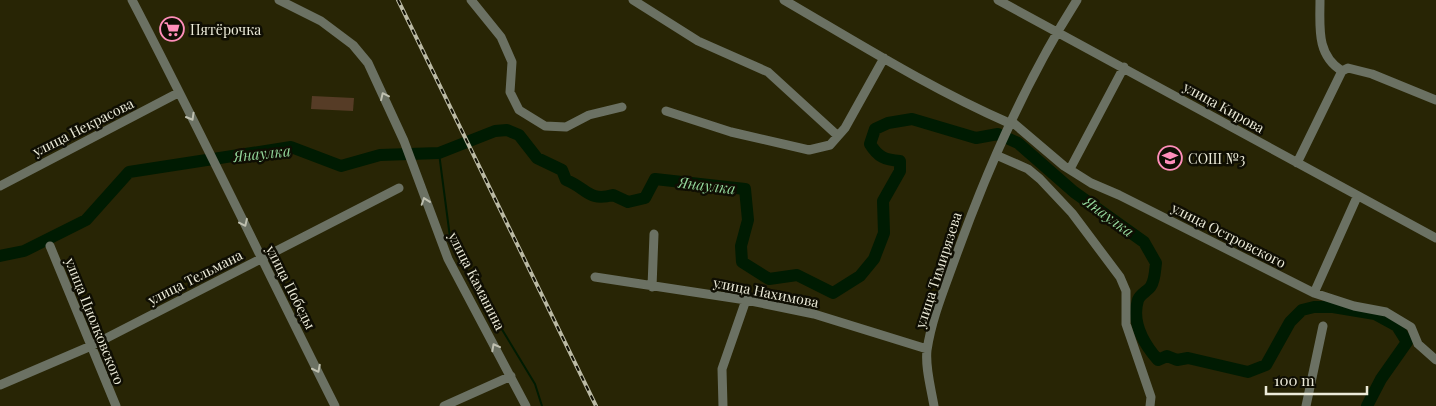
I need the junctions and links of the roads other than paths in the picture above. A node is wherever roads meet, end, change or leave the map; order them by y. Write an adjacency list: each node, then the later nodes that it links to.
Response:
1 (132, 0): 13 (street)
2 (279, 0): 37 (street, улица Каманина, one-way to 2)
3 (471, 0): 15 (street)
4 (784, 0): 10 (street, улица Островского)
5 (998, 0): 9 (street, улица Кирова)
6 (1077, 0): 9 (street)
7 (1320, 0): 12 (street)
8 (636, 1): 18 (street)
9 (1056, 33): 11 (street, улица Кирова); 17 (street)
10 (884, 58): 17 (street, улица Островского); 18 (street)
11 (1124, 67): 20 (street, улица Кирова); 21 (street)
12 (1342, 71): 14 (street); 20 (street)
13 (178, 93): 22 (street, улица Некрасова); 28 (street, улица Победы, one-way to 28)
14 (1436, 100)
15 (622, 107)
16 (666, 112): 18 (street)
17 (1008, 125): 19 (street, улица Тимирязева); 21 (street, улица Островского)
18 (838, 136)
19 (998, 151): 35 (street, улица Тимирязева); 45 (street)
20 (1297, 163): 24 (street, улица Кирова)
21 (1070, 168): 31 (street, улица Островского)
22 (0, 186)
23 (399, 188): 28 (street, улица Тельмана)
24 (1357, 197): 26 (street, улица Кирова); 31 (street)
25 (654, 234): 30 (street)
26 (1436, 238)
27 (50, 246): 34 (street, улица Циолковского)
28 (261, 259): 34 (street, улица Тельмана); 40 (street, улица Победы, one-way to 40)
29 (595, 277): 30 (street, улица Нахимова)
30 (652, 287): 32 (street, улица Нахимова)
31 (1314, 293): 36 (street, улица Островского)
32 (746, 300): 35 (street, улица Нахимова); 43 (street)
33 (1323, 326): 46 (street)
34 (91, 346): 38 (street, улица Тельмана); 39 (street, улица Циолковского)
35 (927, 349): 44 (street, улица Тимирязева)
36 (1436, 360)
37 (511, 376): 41 (street); 42 (street, улица Каманина)
38 (0, 385)
39 (116, 406)
40 (335, 406)
41 (444, 406)
42 (526, 406)
43 (722, 406)
44 (934, 406)
45 (1150, 406)
46 (1306, 406)

